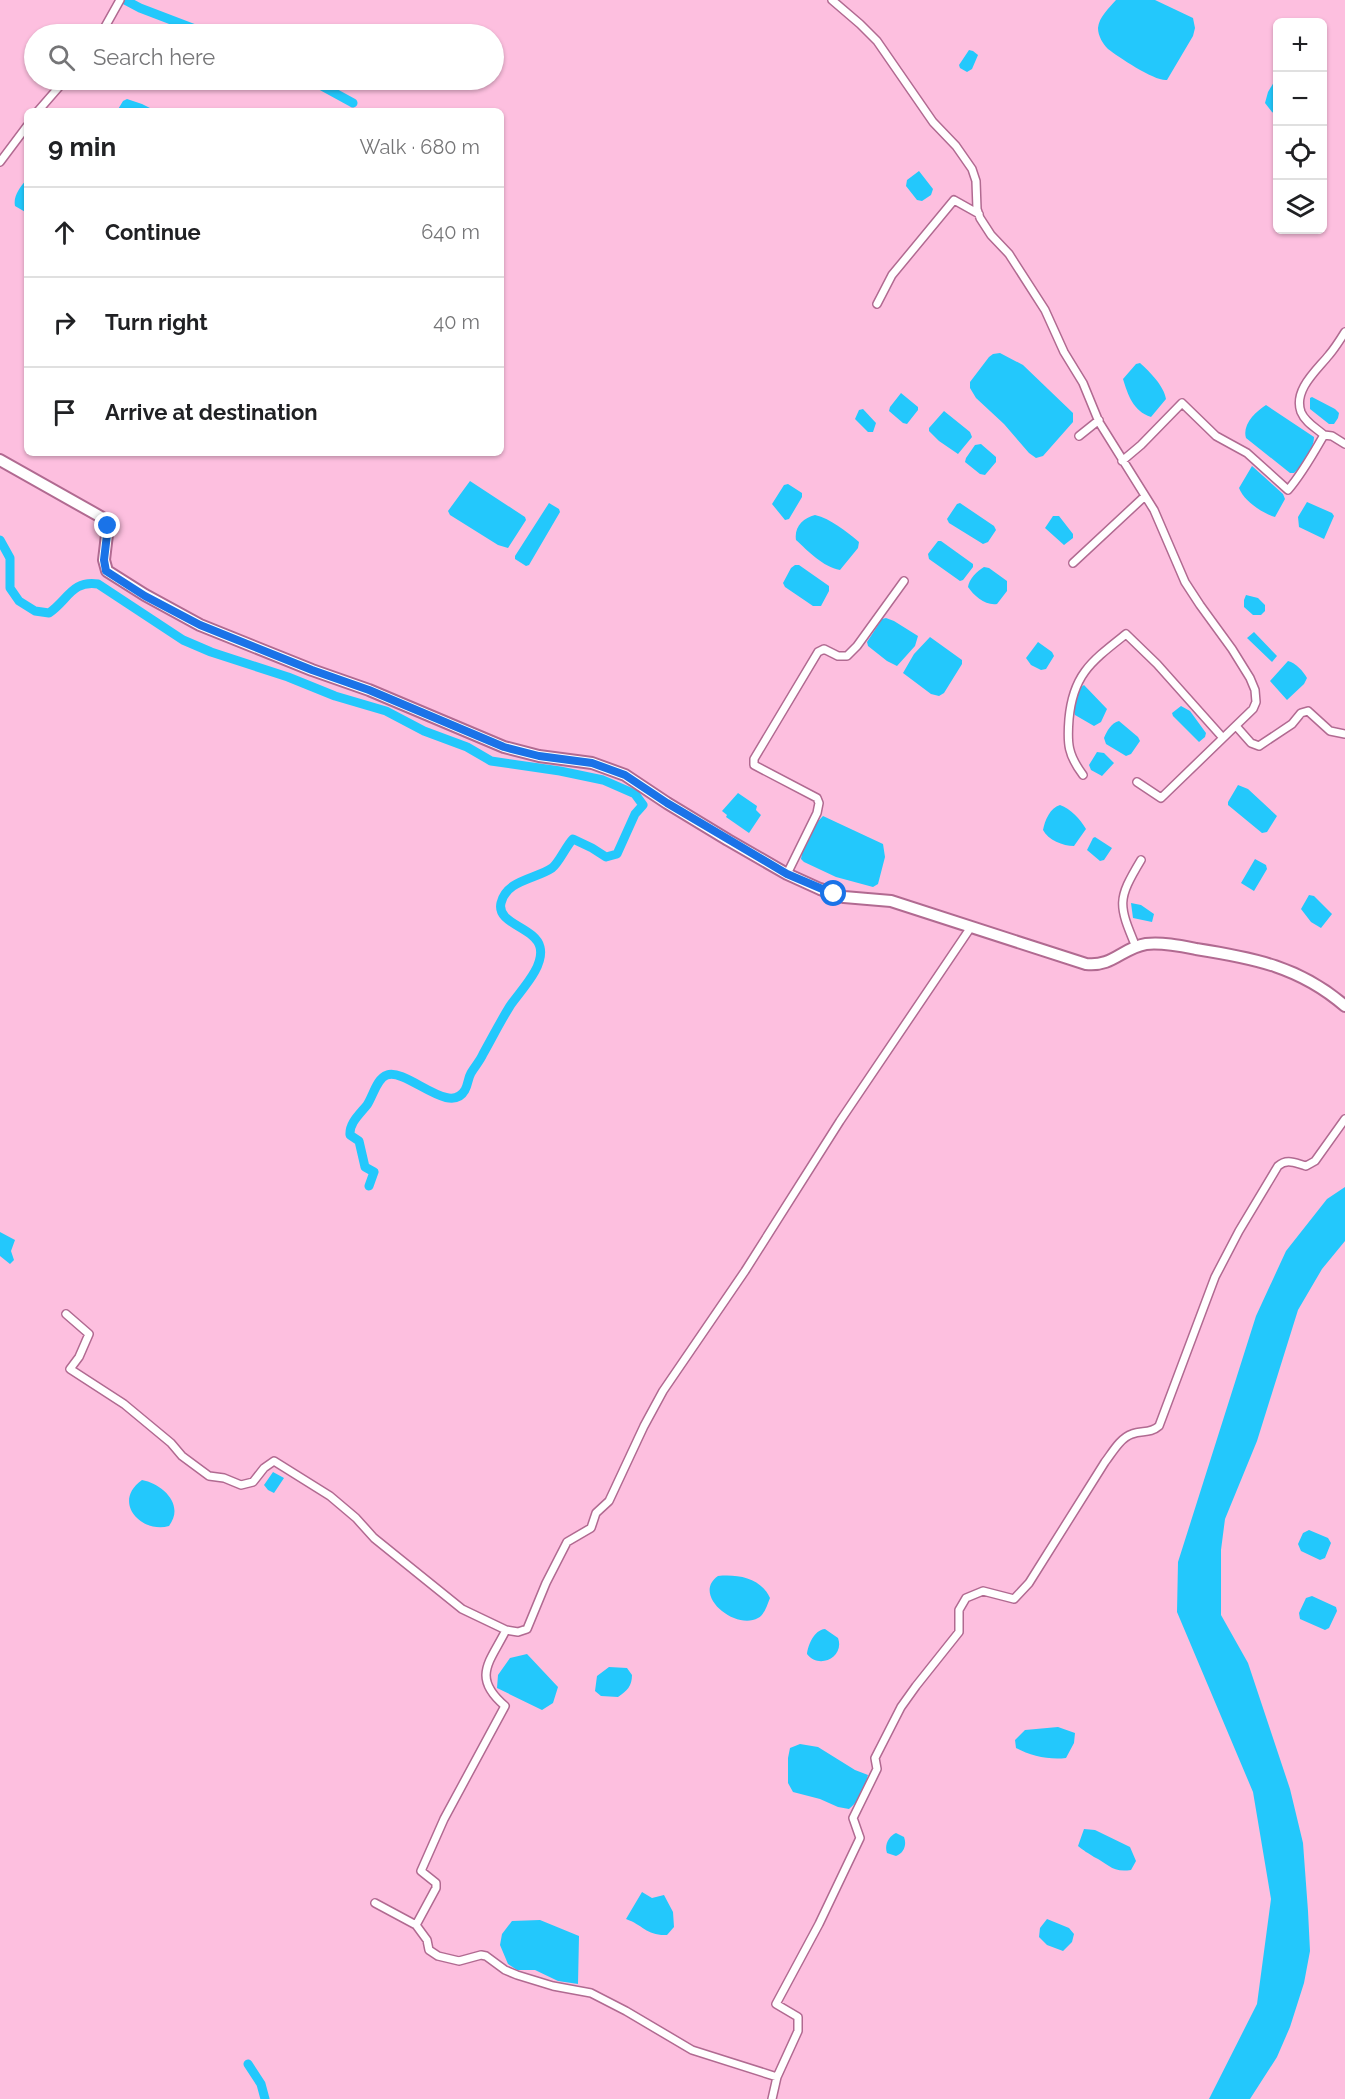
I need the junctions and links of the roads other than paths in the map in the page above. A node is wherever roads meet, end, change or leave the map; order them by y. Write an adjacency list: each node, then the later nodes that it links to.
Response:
1 (120, 0): 3 (street)
2 (832, 0): 8 (street)
3 (107, 24)
4 (56, 90): 5 (street)
5 (41, 108)
6 (24, 130): 7 (street)
7 (0, 162)
8 (979, 214): 9 (street); 11 (street)
9 (877, 304)
10 (1345, 332): 12 (street)
11 (1099, 420): 13 (street); 16 (street)
12 (1324, 435): 14 (street); 16 (street)
13 (1079, 436)
14 (1345, 444)
15 (0, 460): 26 (main road)
16 (1122, 461): 17 (street)
17 (1145, 496): 18 (street); 20 (street)
18 (1073, 563)
19 (904, 580): 26 (street)
20 (1236, 726): 21 (street); 22 (street)
21 (1345, 734)
22 (1223, 738): 23 (street); 24 (street)
23 (1083, 776)
24 (1137, 782)
25 (1141, 860): 28 (street)
26 (787, 874): 27 (main road)
27 (971, 927): 28 (main road); 32 (street)
28 (1136, 947): 29 (main road)
29 (1345, 1006)
30 (1345, 1119): 35 (street)
31 (66, 1314): 32 (street)
32 (506, 1630): 34 (street)
33 (375, 1903): 34 (street)
34 (416, 1925): 35 (street)
35 (777, 2077): 36 (street)
36 (772, 2099)

